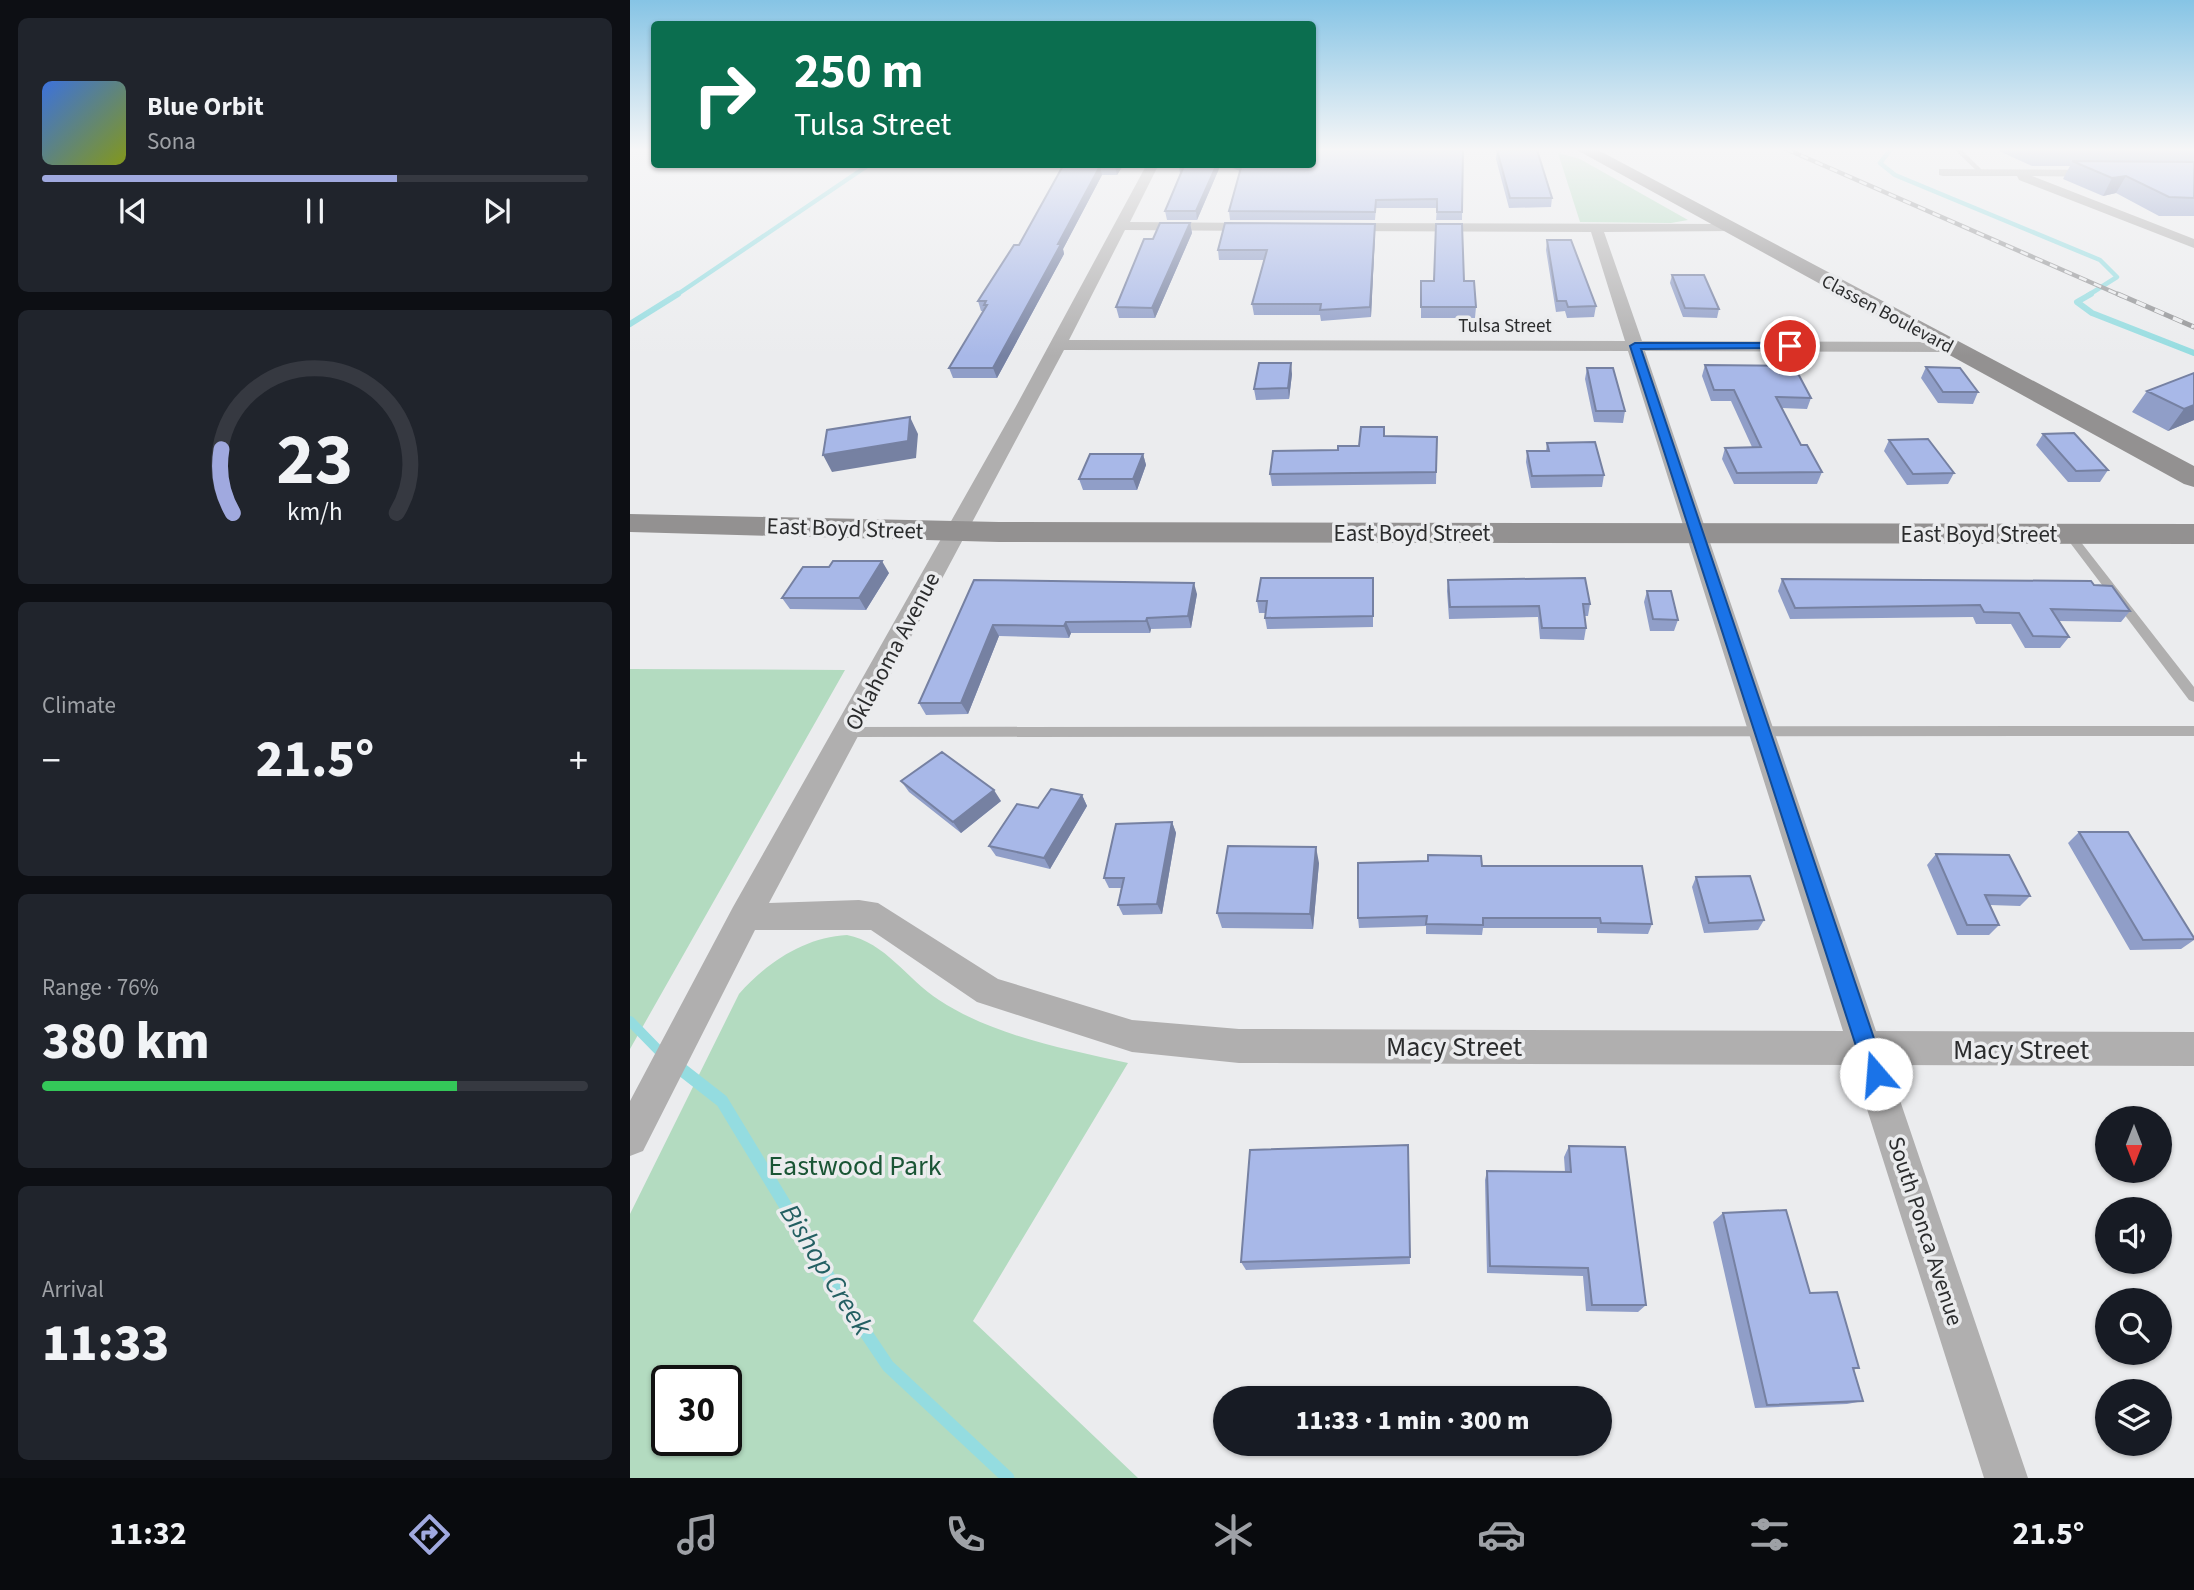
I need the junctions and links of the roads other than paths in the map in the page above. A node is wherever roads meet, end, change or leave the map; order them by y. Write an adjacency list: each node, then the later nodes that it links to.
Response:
1 (1125, 218): 4 (street, Oklahoma Avenue)
2 (1710, 218): 8 (street, Classen Boulevard)
3 (2127, 218): 9 (street)
4 (1121, 226): 5 (street); 10 (street, Oklahoma Avenue)
5 (1275, 227)
6 (1317, 227): 7 (street)
7 (1596, 227): 8 (street); 11 (street, South Ponca Avenue)
8 (1728, 228): 12 (street, Classen Boulevard)
9 (2194, 244)
10 (1058, 345): 11 (street, Tulsa Street); 15 (street, Oklahoma Avenue)
11 (1635, 346): 12 (street, Tulsa Street); 16 (street, South Ponca Avenue)
12 (1951, 347): 13 (street, Classen Boulevard)
13 (2194, 478)
14 (630, 523): 15 (street, East Boyd Street)
15 (958, 532): 16 (street, East Boyd Street); 22 (street, Oklahoma Avenue)
16 (1698, 533): 17 (street, East Boyd Street); 20 (street, South Ponca Avenue)
17 (2069, 534): 18 (street, East Boyd Street); 19 (lane)
18 (2194, 534)
19 (2194, 697)
20 (1763, 731): 21 (lane); 22 (lane); 25 (street, South Ponca Avenue)
21 (2194, 731)
22 (849, 732): 23 (street, Oklahoma Avenue)
23 (744, 918): 24 (street, Oklahoma Avenue); 25 (street, Macy Street)
24 (699, 1002): 27 (street, Oklahoma Avenue)
25 (1867, 1048): 26 (street, Macy Street); 28 (street, South Ponca Avenue)
26 (2194, 1048)
27 (635, 1129)
28 (2006, 1478)

